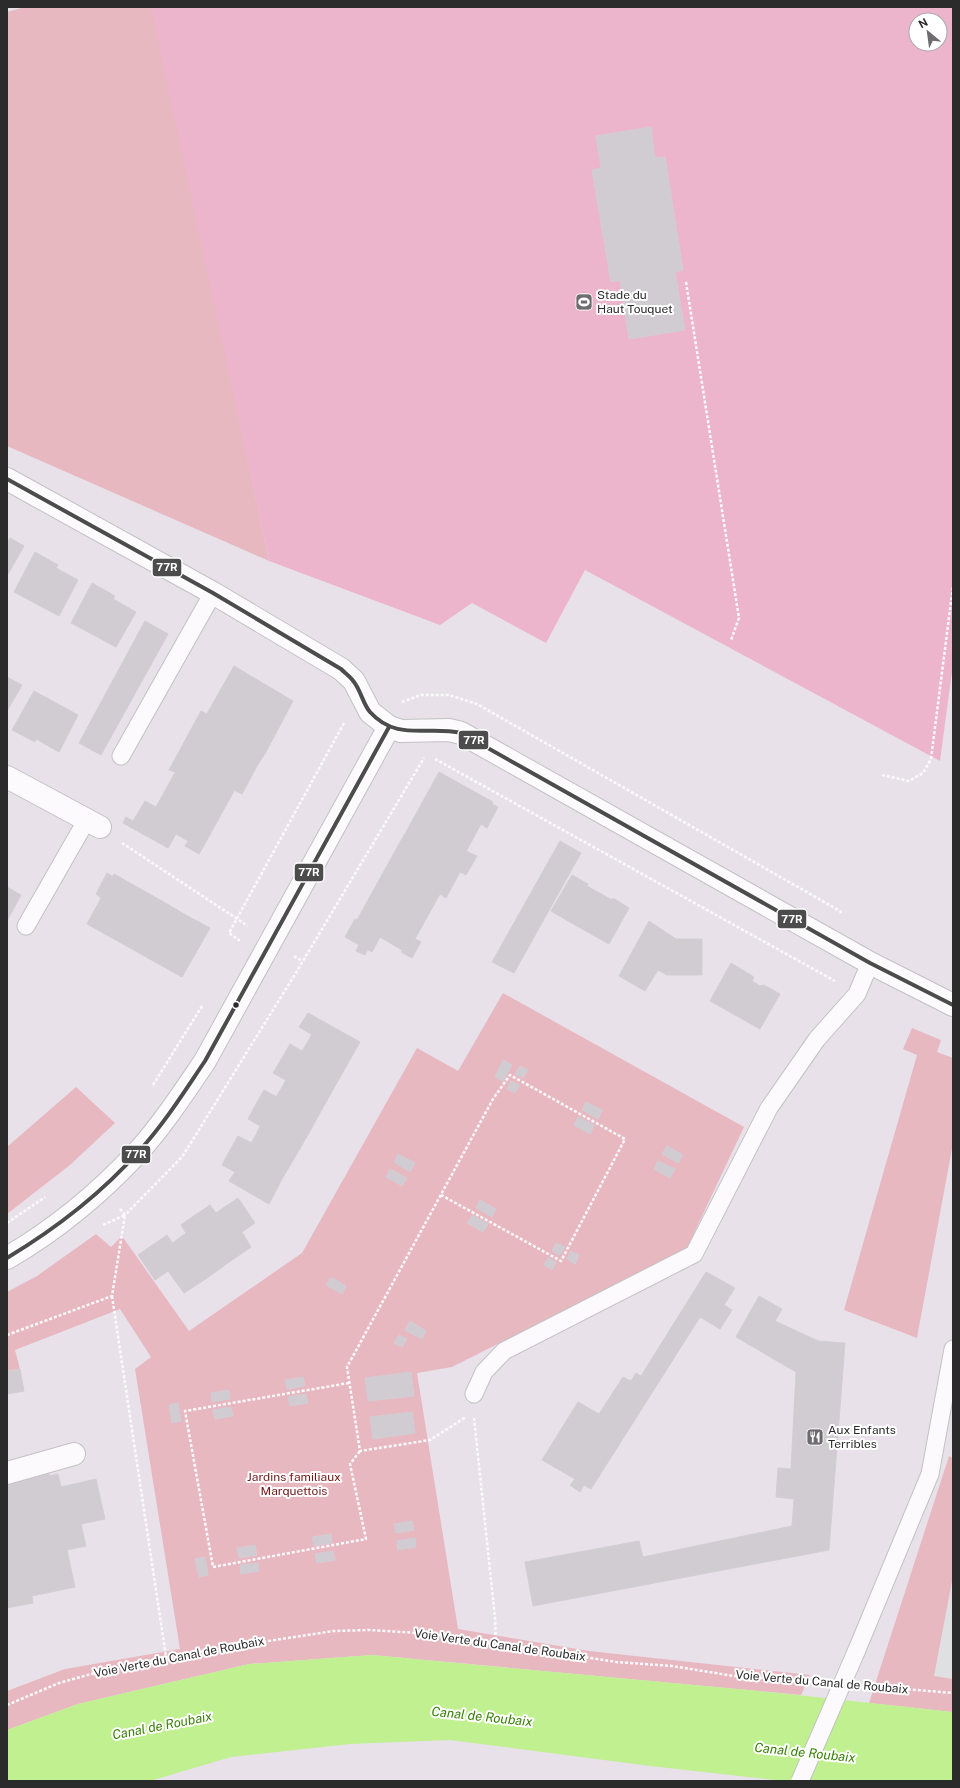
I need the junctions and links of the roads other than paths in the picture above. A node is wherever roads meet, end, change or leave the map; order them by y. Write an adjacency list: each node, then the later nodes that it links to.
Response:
1 (7, 480): 2 (street)
2 (213, 593): 3 (street); 4 (lane)
3 (389, 727): 8 (street); 10 (street)
4 (121, 756)
5 (7, 777): 6 (street)
6 (93, 824): 7 (lane)
7 (26, 926)
8 (870, 963): 9 (street); 12 (lane)
9 (953, 1005)
10 (7, 1258)
11 (953, 1349): 15 (lane, bridge)
12 (474, 1394)
13 (74, 1454): 14 (street)
14 (7, 1473)
15 (800, 1781)

